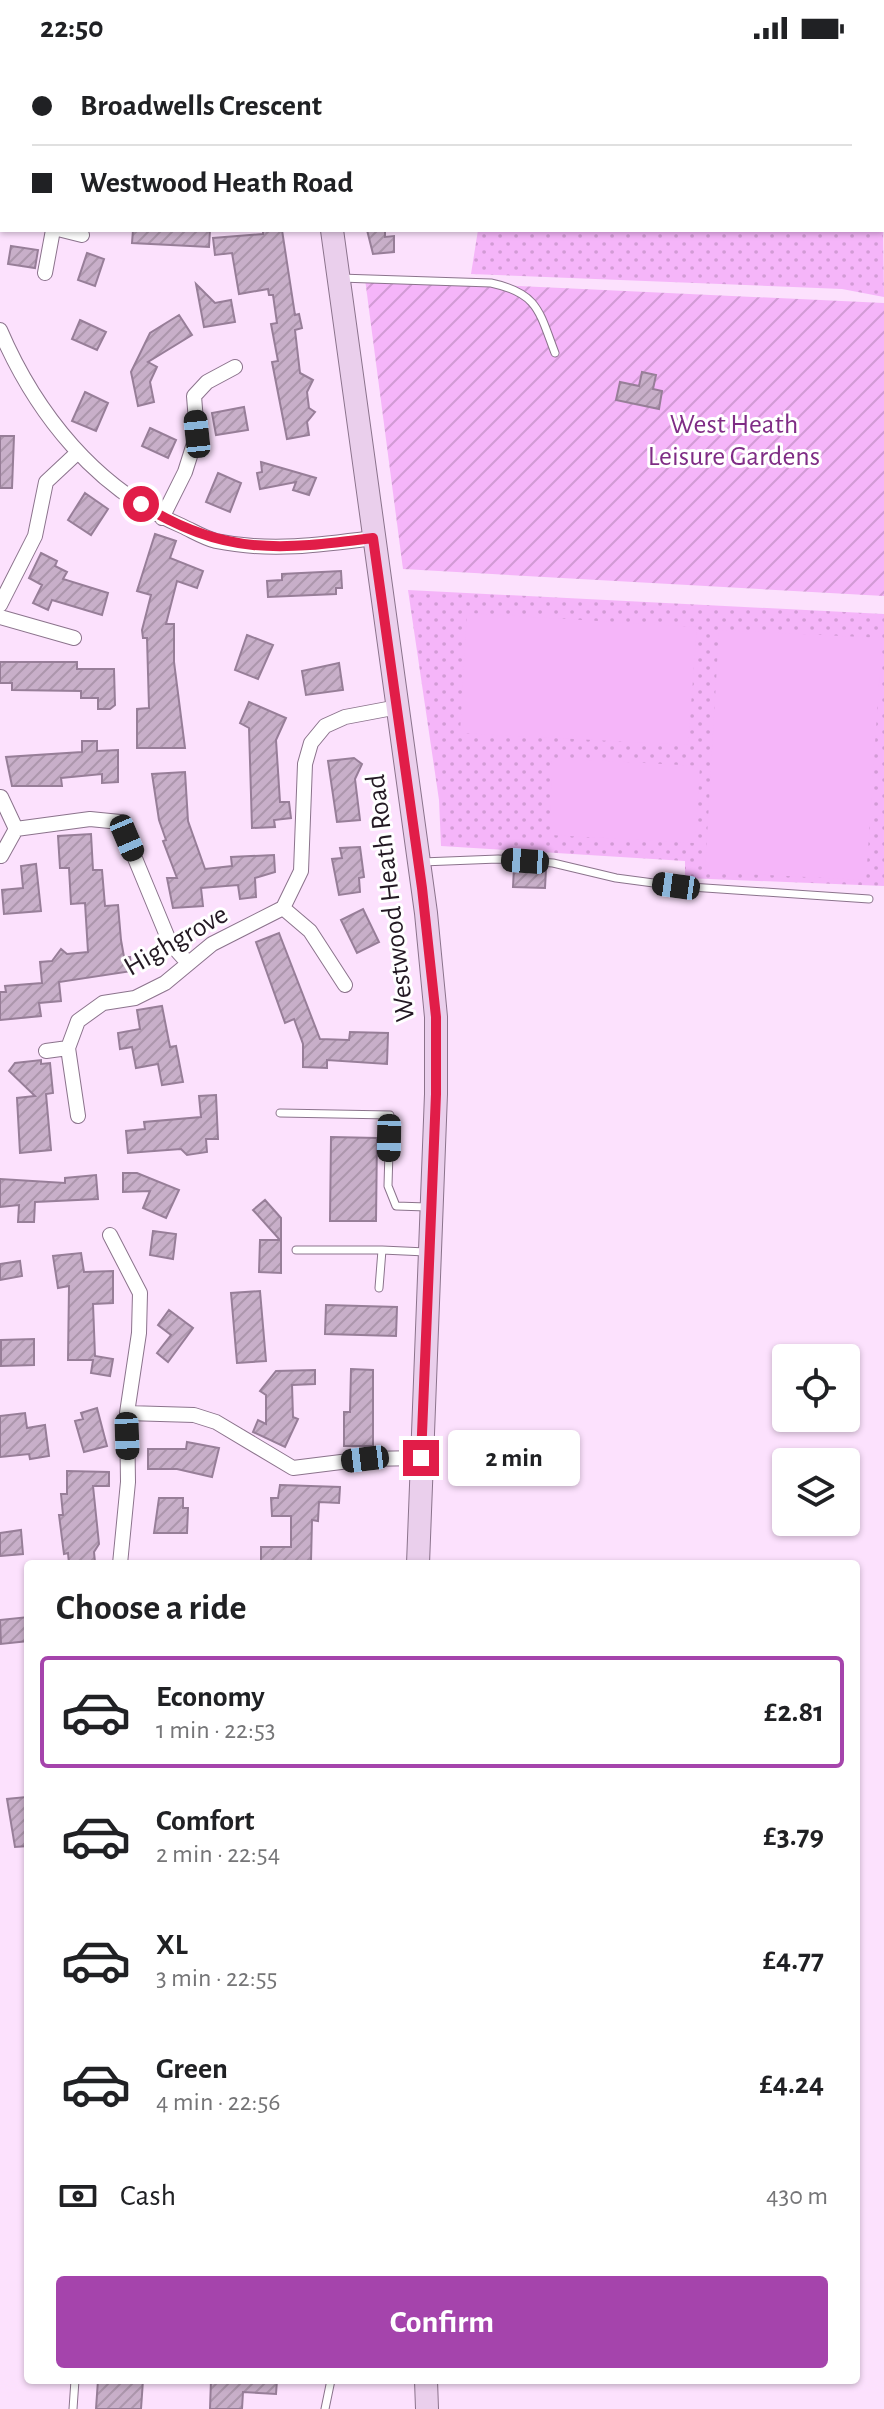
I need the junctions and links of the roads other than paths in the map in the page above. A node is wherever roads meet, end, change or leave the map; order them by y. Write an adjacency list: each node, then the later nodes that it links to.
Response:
1 (53, 232): 5 (street)
2 (70, 232): 4 (street)
3 (332, 232): 6 (street, Westwood Heath Road)
4 (82, 235)
5 (45, 273)
6 (338, 278): 8 (lane); 12 (street, Westwood Heath Road)
7 (0, 330): 10 (street)
8 (555, 353)
9 (235, 367): 11 (street)
10 (77, 453): 11 (street); 13 (street)
11 (162, 518): 12 (street)
12 (373, 538): 16 (street, Westwood Heath Road)
13 (0, 605)
14 (0, 617): 15 (street)
15 (74, 638)
16 (398, 707): 20 (street, Westwood Heath Road); 22 (street)
17 (1, 797): 18 (street)
18 (16, 829): 19 (street); 23 (street)
19 (1, 856)
20 (419, 862): 21 (lane); 29 (street, Westwood Heath Road)
21 (869, 899)
22 (283, 908): 23 (street, Highgrove); 24 (street)
23 (188, 963): 25 (street, Highgrove)
24 (345, 985)
25 (68, 1048): 26 (street); 28 (street)
26 (46, 1051)
27 (280, 1113): 29 (lane)
28 (78, 1116)
29 (430, 1207): 33 (street, Westwood Heath Road)
30 (110, 1235): 35 (street)
31 (296, 1250): 32 (lane)
32 (382, 1250): 33 (lane); 34 (lane)
33 (428, 1253): 36 (street, Westwood Heath Road)
34 (379, 1288)
35 (127, 1413): 36 (street); 37 (street)
36 (421, 1458): 38 (street, Westwood Heath Road)
37 (120, 1560)
38 (418, 1560)
39 (75, 2384): 42 (lane)
40 (330, 2384): 43 (lane)
41 (426, 2384): 44 (street)
42 (73, 2409)
43 (325, 2409)
44 (427, 2409)

